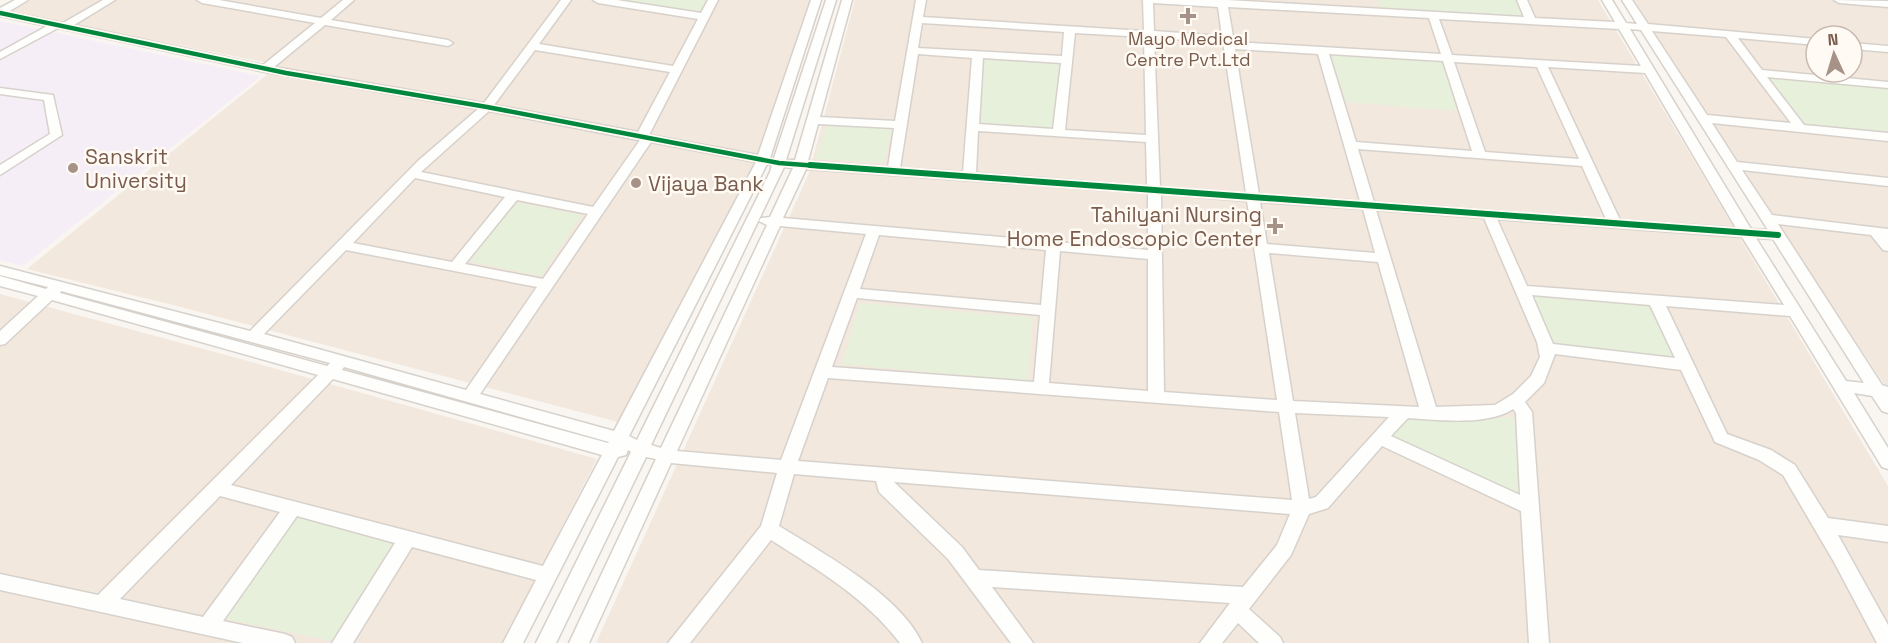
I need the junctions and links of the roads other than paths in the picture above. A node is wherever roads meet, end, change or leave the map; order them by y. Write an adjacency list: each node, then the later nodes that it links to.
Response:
1 (5, 0): 21 (street)
2 (23, 0): 26 (street)
3 (110, 0): 32 (street)
4 (202, 0): 24 (street)
5 (258, 0): 24 (street)
6 (349, 0): 31 (street)
7 (566, 0): 41 (street)
8 (598, 0): 28 (street)
9 (713, 0): 28 (street)
10 (816, 0): 69 (street)
11 (831, 0): 70 (street)
12 (847, 0): 59 (street)
13 (921, 0): 29 (street)
14 (1150, 0): 20 (street); 36 (street)
15 (1371, 0): 25 (street)
16 (1522, 0): 30 (street)
17 (1607, 0): 33 (street)
18 (1628, 0): 34 (street)
19 (1839, 0): 23 (street)
20 (1222, 2): 22 (street); 39 (street)
21 (0, 3)
22 (1282, 4): 25 (street)
23 (1888, 4)
24 (247, 8): 31 (street)
25 (1376, 12): 27 (street)
26 (0, 13): 32 (street)
27 (1433, 16): 30 (street); 48 (street)
28 (704, 17): 52 (street)
29 (918, 20): 35 (street); 44 (street)
30 (1531, 21): 33 (street)
31 (322, 22): 40 (street); 51 (street)
32 (61, 26): 47 (street); 51 (street)
33 (1622, 26): 34 (street); 53 (street)
34 (1644, 27): 37 (street); 58 (street)
35 (1070, 29): 36 (street); 49 (street)
36 (1149, 34): 39 (street); 66 (street)
37 (1729, 34): 38 (street); 54 (street)
38 (1804, 41)
39 (1229, 42): 45 (street); 81 (street)
40 (448, 43)
41 (532, 46): 52 (street); 57 (street)
42 (1864, 47): 43 (street)
43 (1888, 49)
44 (913, 51): 46 (street); 60 (street)
45 (1323, 51): 48 (street); 67 (street)
46 (978, 55): 49 (street); 61 (street)
47 (0, 56)
48 (1448, 58): 50 (street); 68 (street)
49 (1066, 60): 63 (street)
50 (1541, 64): 53 (street); 71 (street)
51 (265, 69): 57 (street)
52 (677, 70): 64 (street)
53 (1648, 70): 91 (street)
54 (1759, 73): 55 (street); 62 (street)
55 (1888, 85)
56 (0, 91): 74 (street)
57 (486, 107): 64 (street); 76 (street)
58 (1702, 118): 62 (street); 73 (street)
59 (813, 120): 60 (street); 72 (street)
60 (901, 125): 75 (street)
61 (973, 128): 63 (street); 77 (street)
62 (1800, 128): 65 (street)
63 (1059, 133): 66 (street)
64 (645, 137): 69 (street); 83 (street)
65 (1888, 137)
66 (1153, 139): 79 (street)
67 (1351, 145): 68 (street); 82 (street)
68 (1480, 155): 71 (street)
69 (763, 160): 70 (street); 126 (street)
70 (780, 163): 72 (street); 85 (street)
71 (1587, 163): 88 (street)
72 (801, 165): 75 (street); 87 (street)
73 (1733, 165): 78 (street); 86 (street)
74 (0, 171)
75 (893, 172): 77 (street)
76 (412, 174): 80 (street); 93 (street)
77 (969, 178): 79 (street)
78 (1888, 182)
79 (1155, 192): 81 (street); 97 (street)
80 (514, 195): 83 (street); 99 (street)
81 (1254, 199): 82 (street); 96 (street)
82 (1369, 207): 84 (street); 98 (street)
83 (596, 212): 102 (street)
84 (1489, 215): 88 (street); 104 (street)
85 (754, 219): 87 (street); 127 (street)
86 (1767, 219): 90 (street); 92 (street)
87 (775, 222): 89 (street); 128 (street)
88 (1615, 224): 91 (street)
89 (874, 231): 94 (street); 105 (street)
90 (1882, 232): 95 (street)
91 (1746, 233): 92 (street); 108 (street)
92 (1778, 236): 117 (street)
93 (342, 245): 99 (street); 109 (street)
94 (1053, 246): 97 (street); 107 (street)
95 (1888, 247)
96 (1262, 248): 98 (street); 121 (street)
97 (1155, 255): 119 (street)
98 (1383, 258): 124 (street)
99 (455, 267): 102 (street)
100 (0, 270): 103 (street)
101 (0, 281): 103 (street)
102 (546, 284): 118 (street)
103 (53, 290): 109 (street); 110 (street); 113 (street)
104 (1522, 290): 106 (street); 111 (street)
105 (851, 293): 107 (street); 114 (street)
106 (1656, 300): 108 (street); 112 (street)
107 (1048, 311): 116 (street)
108 (1795, 311): 115 (street)
109 (253, 337): 113 (street)
110 (0, 340)
111 (1546, 348): 112 (street); 120 (street)
112 (1687, 366): 136 (street)
113 (336, 367): 118 (street); 126 (street); 132 (street)
114 (822, 372): 116 (street); 130 (street)
115 (1841, 386): 117 (street); 129 (street)
116 (1041, 389): 119 (street)
117 (1883, 391): 122 (street)
118 (469, 396): 126 (street)
119 (1156, 397): 121 (street)
120 (1515, 400): 124 (street); 135 (street)
121 (1288, 407): 123 (street); 134 (street)
122 (1888, 407)
123 (1404, 412): 124 (street); 125 (street)
124 (1429, 413)
125 (1379, 438): 134 (street); 135 (street)
126 (615, 445): 127 (street); 140 (street)
127 (641, 449): 128 (street); 149 (street)
128 (665, 455): 130 (street); 150 (street)
129 (1888, 462)
130 (787, 467): 131 (street); 137 (street)
131 (885, 474): 134 (street); 141 (street)
132 (216, 488): 133 (street); 144 (street)
133 (293, 508): 139 (street); 145 (street)
134 (1302, 508): 143 (street)
135 (1532, 508): 156 (street)
136 (1822, 525): 138 (street); 157 (street)
137 (769, 529): 151 (street); 152 (street)
138 (1888, 534)
139 (408, 538): 140 (street); 147 (street)
140 (548, 575): 148 (street)
141 (974, 579): 143 (street); 153 (street)
142 (0, 582): 144 (street)
143 (1242, 603): 154 (street); 155 (street)
144 (101, 605): 145 (street)
145 (207, 627): 146 (street)
146 (285, 643)
147 (342, 643)
148 (513, 643)
149 (546, 643)
150 (579, 643)
151 (678, 643)
152 (912, 643)
153 (1023, 643)
154 (1210, 643)
155 (1273, 643)
156 (1539, 643)
157 (1887, 643)

